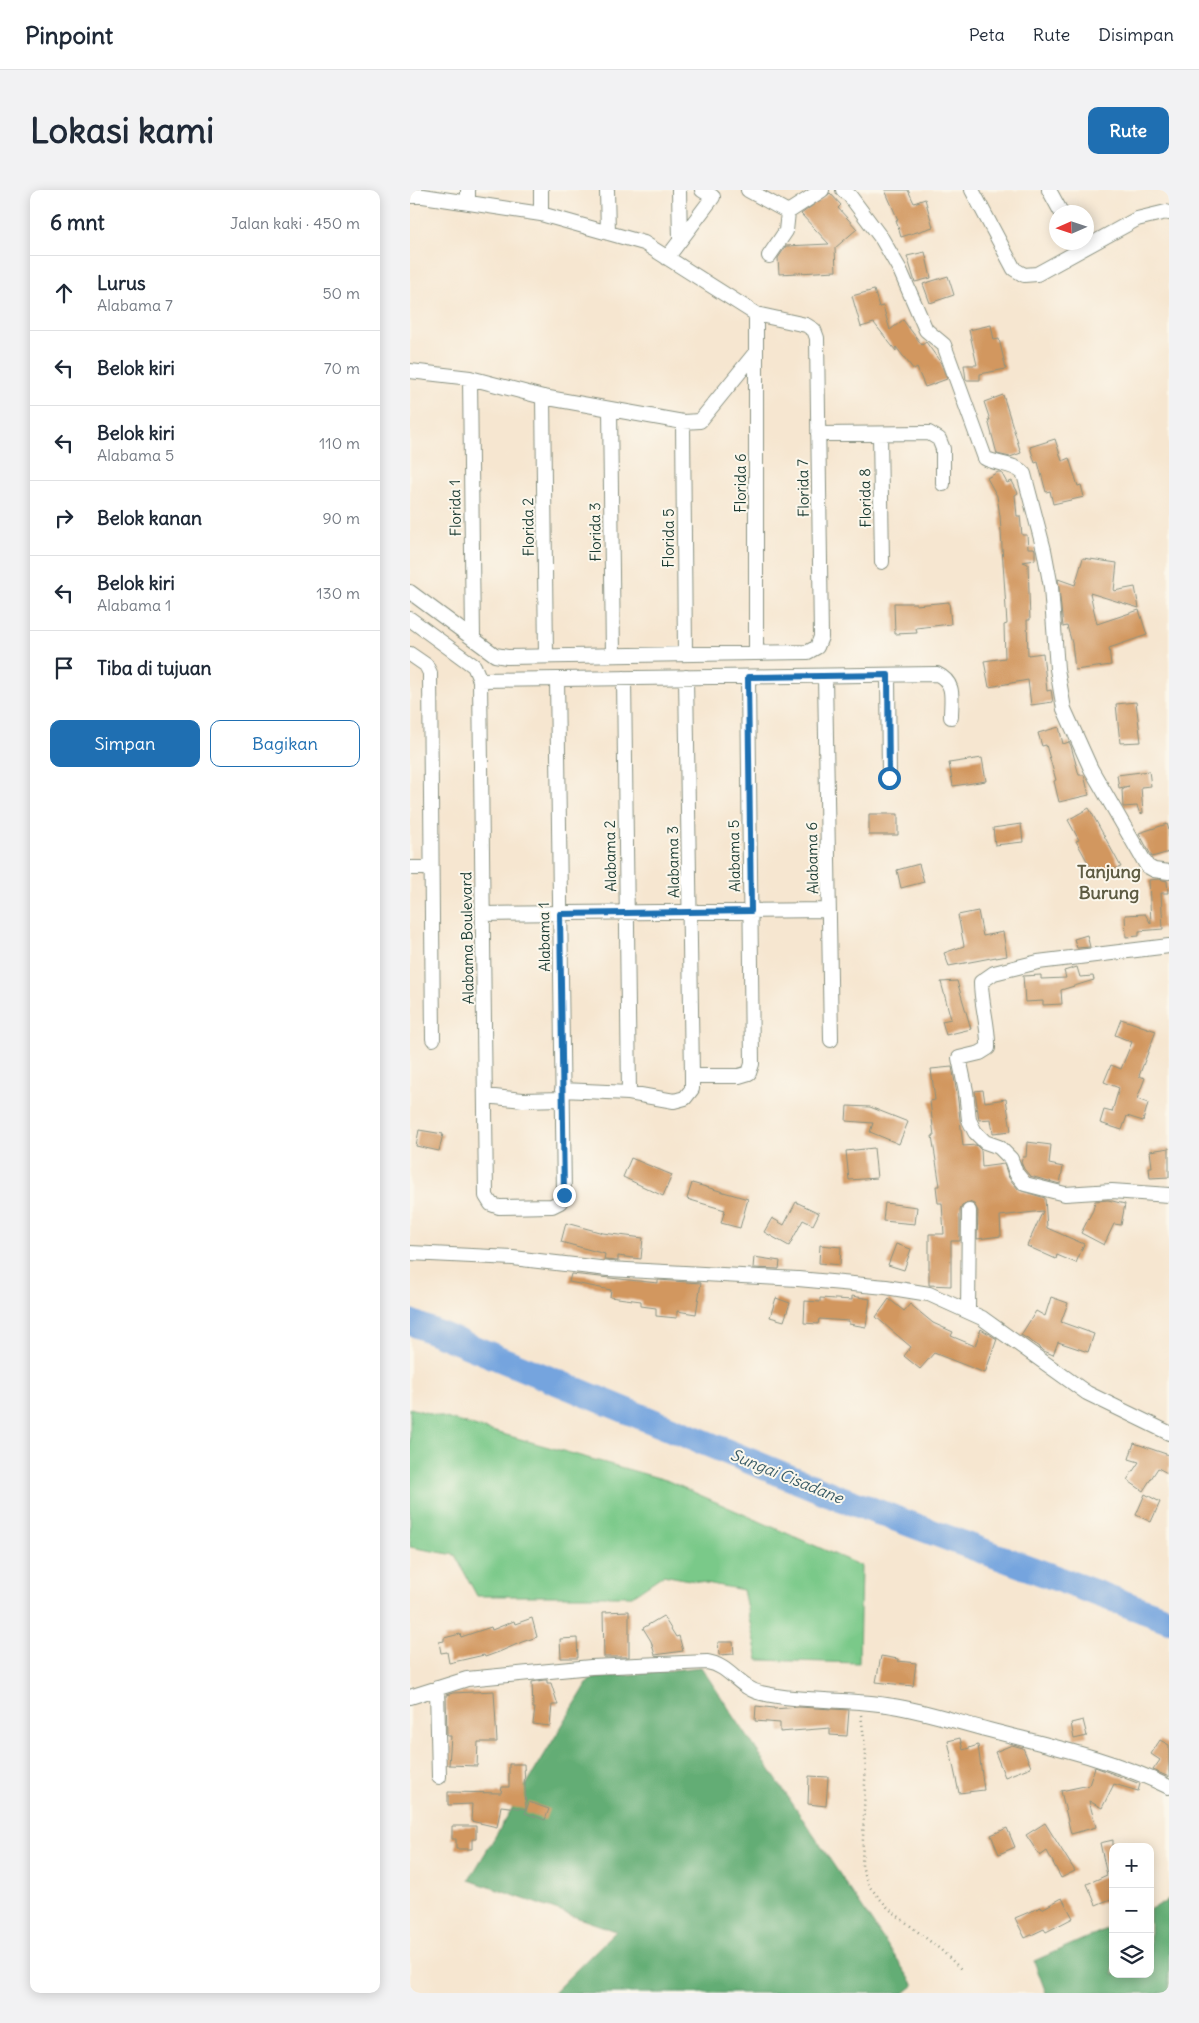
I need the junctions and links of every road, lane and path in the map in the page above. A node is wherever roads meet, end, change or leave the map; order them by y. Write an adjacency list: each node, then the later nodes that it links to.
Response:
1 (541, 190): 15 (street)
2 (607, 190): 16 (street)
3 (680, 190): 18 (street)
4 (702, 190): 18 (street)
5 (748, 190): 13 (street)
6 (822, 190): 13 (street)
7 (843, 190): 52 (street)
8 (972, 190): 19 (street)
9 (1049, 190): 12 (street)
10 (410, 196): 11 (street)
11 (468, 196): 15 (street)
12 (1057, 205)
13 (788, 212): 20 (street)
14 (1169, 213): 17 (street)
15 (541, 214): 16 (street)
16 (608, 233): 21 (street)
17 (1094, 239)
18 (680, 240): 21 (street)
19 (1073, 250)
20 (769, 256)
21 (667, 258): 22 (street)
22 (756, 314): 23 (street, Florida 6); 29 (street, Florida 7)
23 (756, 352): 28 (street); 36 (street, Florida 6)
24 (410, 371): 25 (street)
25 (470, 378): 26 (street); 35 (street, Florida 1)
26 (543, 397): 27 (street); 40 (street, Florida 2)
27 (610, 409): 28 (street); 39 (street, Florida 3)
28 (683, 422): 38 (street, Florida 5)
29 (818, 434): 30 (street); 36 (street, Florida 7)
30 (880, 434): 31 (street); 32 (street, Florida 8)
31 (943, 484)
32 (882, 562)
33 (410, 592): 35 (street)
34 (410, 619): 47 (street)
35 (472, 638): 40 (street)
36 (756, 653): 38 (street)
37 (410, 654): 51 (street)
38 (685, 654): 39 (street)
39 (613, 655): 40 (street)
40 (546, 656)
41 (888, 675): 42 (street); 48 (street); 49 (street)
42 (825, 676): 44 (street); 53 (street, Alabama 6)
43 (686, 677): 44 (street); 45 (street); 55 (street, Alabama 3)
44 (748, 677): 54 (street, Alabama 5)
45 (624, 678): 46 (street); 56 (street, Alabama 2)
46 (556, 679): 47 (street); 58 (street, Alabama 1)
47 (480, 680): 57 (street, Alabama Boulevard)
48 (951, 717)
49 (889, 778)
50 (410, 868): 51 (street)
51 (431, 868): 60 (street)
52 (1169, 872)
53 (829, 910): 54 (street); 61 (street, Alabama 6)
54 (751, 911): 55 (street); 62 (street, Alabama 5)
55 (689, 912): 56 (street); 62 (street, Alabama 3)
56 (627, 913): 58 (street); 63 (street, Alabama 2)
57 (483, 914): 58 (street); 65 (street, Alabama Boulevard)
58 (560, 914): 64 (street, Alabama 1)
59 (1169, 946): 66 (street)
60 (433, 1039)
61 (831, 1040)
62 (692, 1076): 63 (street, Alabama 3)
63 (629, 1093): 64 (street)
64 (562, 1094): 65 (street); 67 (street, Alabama 1)
65 (485, 1096): 67 (street, Alabama Boulevard)
66 (1169, 1195)
67 (486, 1196)
68 (969, 1211): 70 (street)
69 (410, 1253): 70 (street)
70 (968, 1311): 71 (street)
71 (1169, 1433)
72 (437, 1688): 73 (street); 74 (street); 75 (street)
73 (410, 1697)
74 (859, 1703): 76 (street); 77 (path)
75 (439, 1777)
76 (1169, 1787)
77 (961, 1969)

